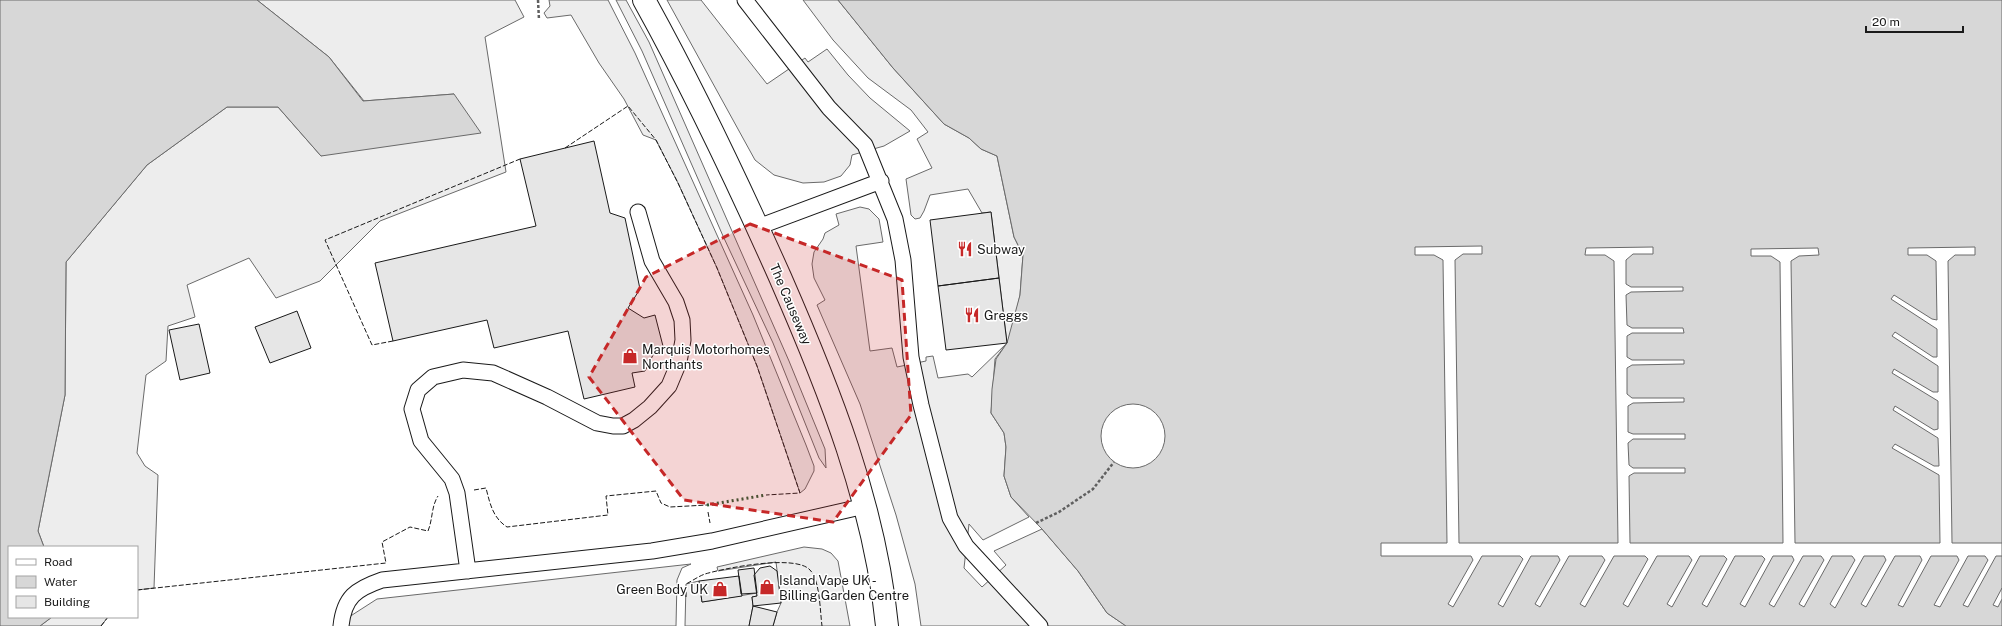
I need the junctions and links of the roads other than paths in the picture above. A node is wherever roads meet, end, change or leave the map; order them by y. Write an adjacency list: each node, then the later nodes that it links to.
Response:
1 (644, 0): 5 (street, The Causeway)
2 (745, 0): 3 (lane)
3 (881, 181): 5 (lane); 10 (lane)
4 (638, 212): 7 (lane)
5 (758, 227): 6 (street, The Causeway)
6 (865, 506): 7 (lane); 9 (street, The Causeway)
7 (468, 571): 8 (lane)
8 (341, 626)
9 (887, 626)
10 (1040, 626)

